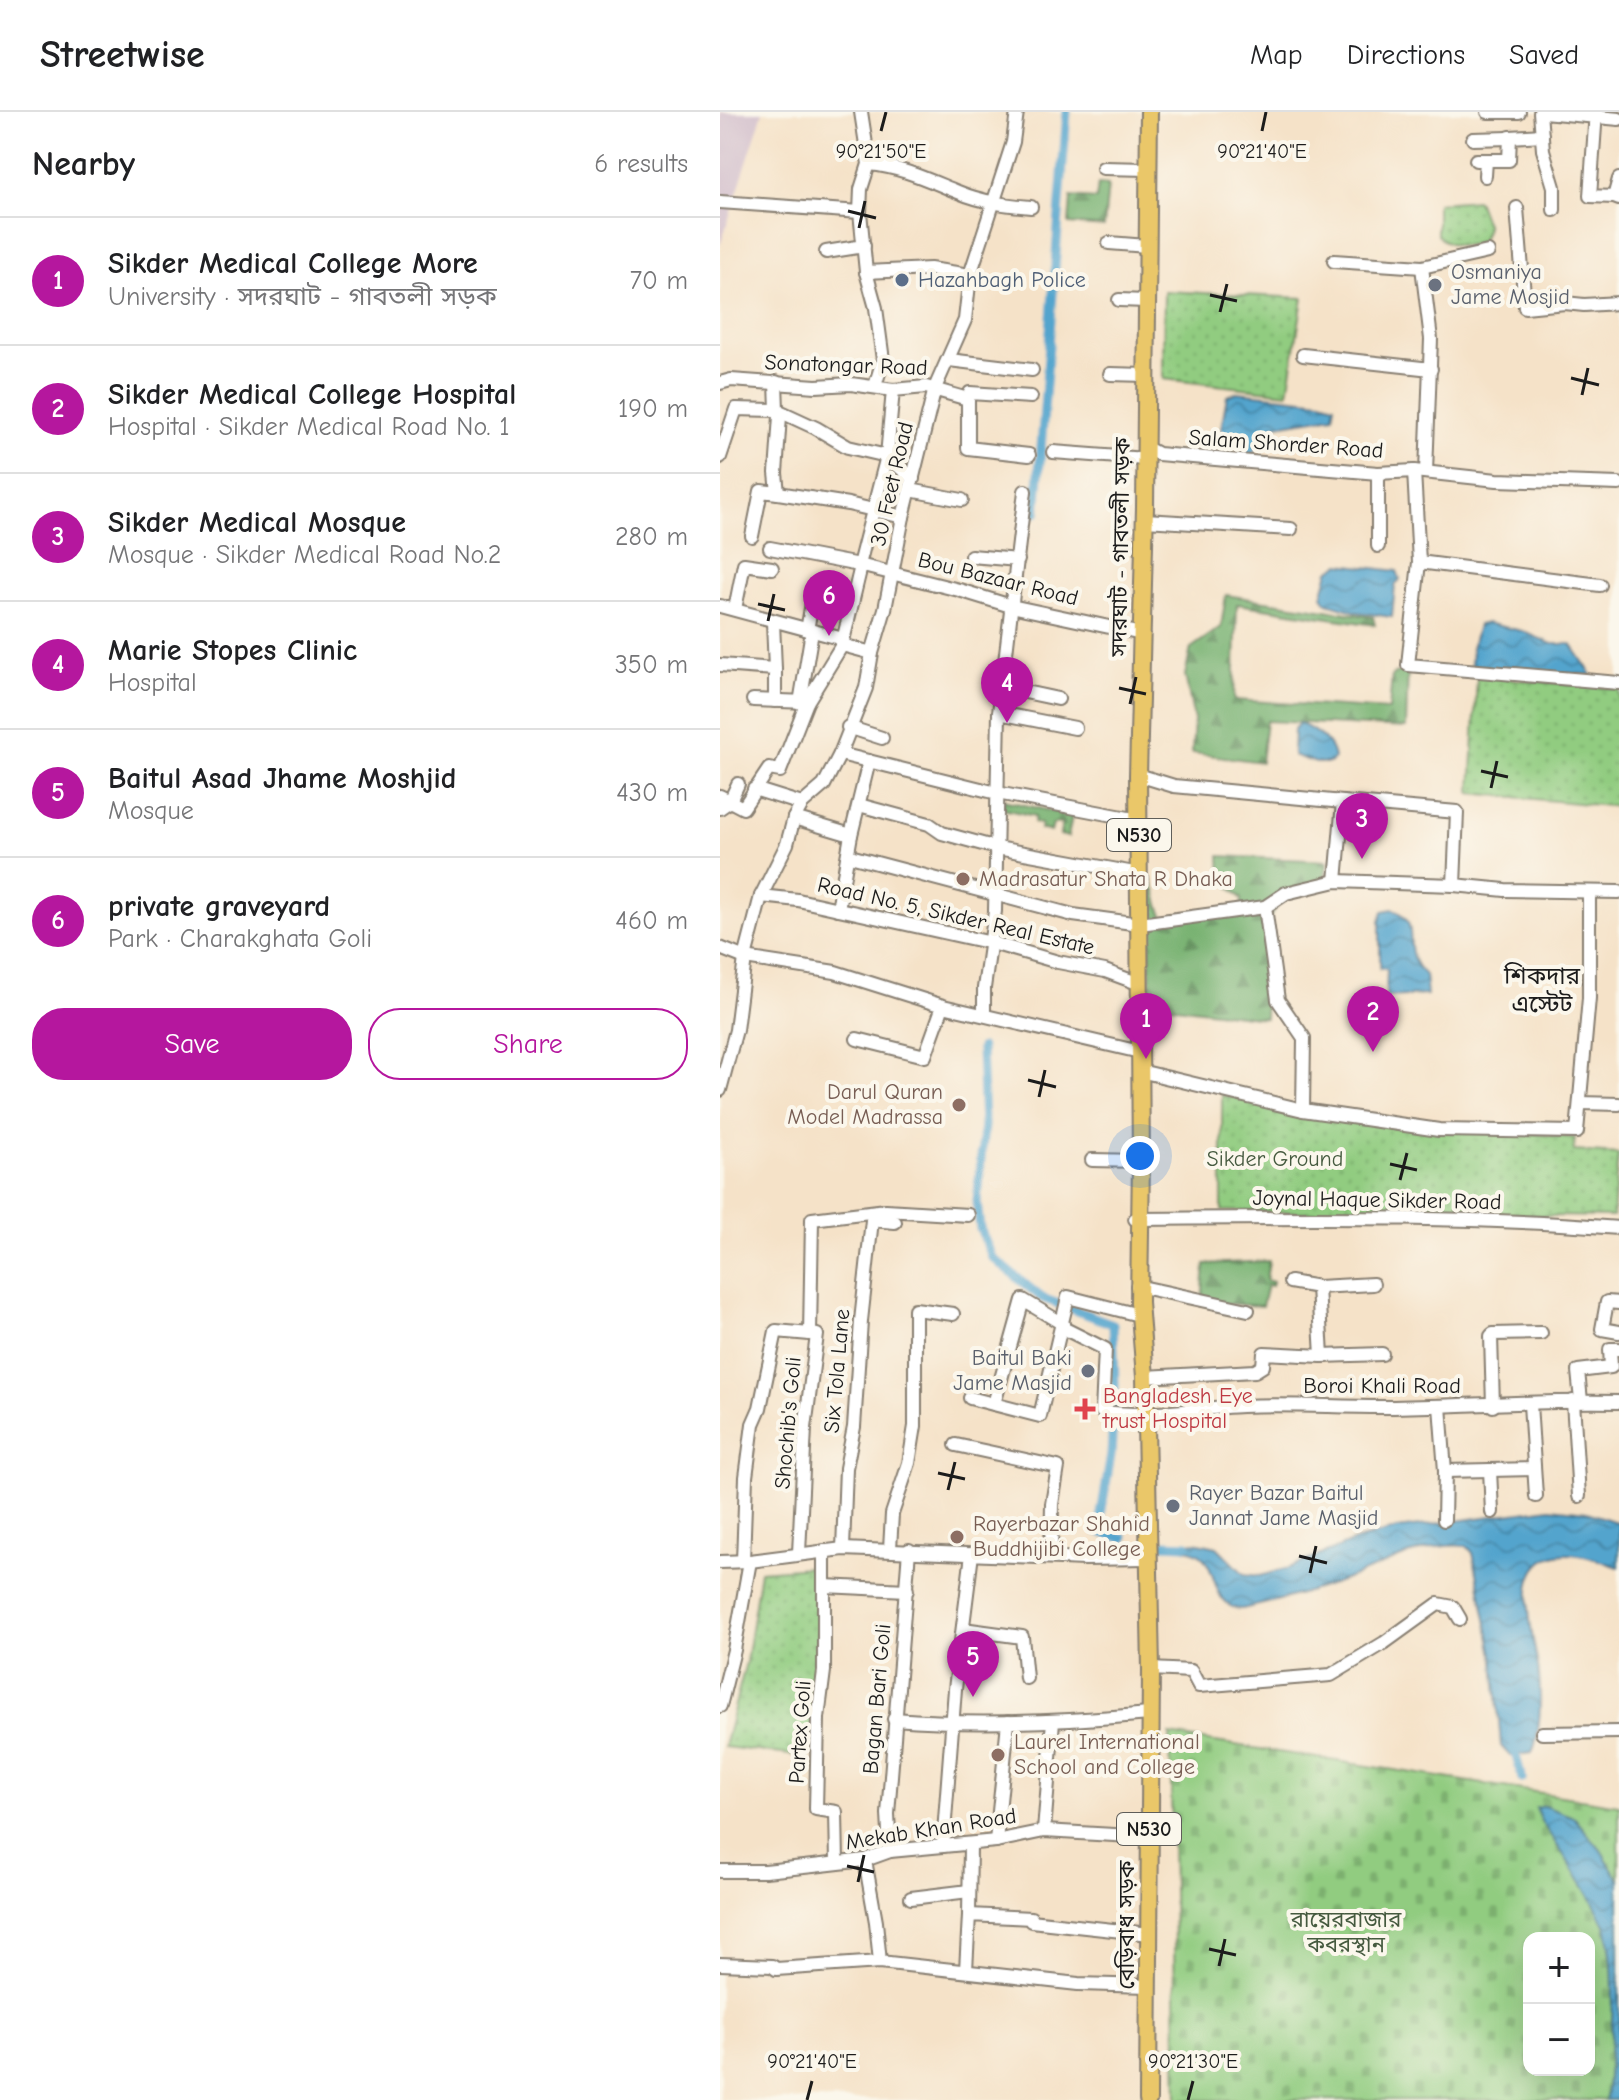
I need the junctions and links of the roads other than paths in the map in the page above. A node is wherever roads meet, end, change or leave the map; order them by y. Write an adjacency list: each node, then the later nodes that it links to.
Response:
1 (861, 112): 12 (street)
2 (1017, 112): 19 (street)
3 (1149, 112): 14 (highway, সদরঘাট - গাবতলী সড়ক / N530)
4 (1488, 112): 5 (street)
5 (1519, 112)
6 (1541, 112): 7 (street); 9 (street)
7 (1596, 114): 8 (street); 17 (street)
8 (1619, 119)
9 (1542, 135): 10 (street); 22 (street)
10 (1510, 138): 11 (street); 15 (street)
11 (1473, 139)
12 (869, 164): 19 (street); 23 (street)
13 (1103, 168): 14 (street)
14 (1148, 169): 26 (highway, সদরঘাট - গাবতলী সড়ক / N530)
15 (1485, 176)
16 (1619, 179): 17 (street)
17 (1617, 198)
18 (720, 202): 23 (street)
19 (995, 204): 20 (street); 32 (street, 30 Feet Road)
20 (1031, 207)
21 (1517, 208): 35 (street)
22 (1554, 210)
23 (860, 212): 25 (street)
24 (1109, 243): 26 (street)
25 (864, 246): 27 (street); 31 (street)
26 (1147, 246): 34 (highway, সদরঘাট - গাবতলী সড়ক / N530)
27 (826, 252)
28 (1488, 252): 30 (street)
29 (1334, 261): 30 (street)
30 (1422, 267): 38 (street)
31 (866, 272): 32 (street); 44 (street)
32 (970, 275): 37 (street, 30 Feet Road)
33 (1119, 300): 34 (street)
34 (1147, 301): 41 (highway, সদরঘাট - গাবতলী সড়ক / N530)
35 (1619, 303)
36 (1303, 355): 38 (street)
37 (949, 360): 39 (street); 45 (street, 30 Feet Road)
38 (1431, 369): 55 (street)
39 (1032, 370)
40 (1110, 374): 41 (street)
41 (1146, 375): 51 (highway, সদরঘাট - গাবতলী সড়ক / N530)
42 (776, 382): 43 (street, Sonatongar Road); 44 (street, Sonatongar Road); 49 (street)
43 (720, 383)
44 (875, 386): 46 (street, Sonatongar Road)
45 (935, 388): 46 (street, Sonatongar Road); 48 (street, Sonatongar Road); 57 (street, 30 Feet Road)
46 (893, 390): 53 (street)
47 (1031, 397): 48 (street)
48 (968, 399): 52 (street)
49 (777, 410): 53 (street); 54 (street); 60 (street)
50 (1053, 452): 51 (street, Salam Shorder Road)
51 (1145, 453): 56 (street, Salam Shorder Road); 64 (highway, সদরঘাট - গাবতলী সড়ক / N530)
52 (1029, 455)
53 (887, 456): 57 (street); 62 (street)
54 (720, 457)
55 (1420, 472): 56 (street, Salam Shorder Road); 58 (street, Salam Shorder Road); 71 (street)
56 (1378, 473): 67 (street)
57 (912, 484): 61 (street); 63 (street, 30 Feet Road)
58 (1619, 484)
59 (1025, 491): 70 (street)
60 (778, 493): 62 (street); 66 (street)
61 (962, 500)
62 (874, 509): 63 (street); 72 (street)
63 (903, 517): 74 (street, 30 Feet Road)
64 (1145, 520): 65 (street); 82 (highway, সদরঘাট - গাবতলী সড়ক / N530)
65 (1291, 529)
66 (752, 536)
67 (1378, 546)
68 (770, 548): 72 (street, Bou Bazaar Road)
69 (971, 556): 70 (street)
70 (1018, 560): 78 (street)
71 (1419, 562): 75 (street); 86 (street)
72 (860, 565): 74 (street, Bou Bazaar Road); 83 (street)
73 (772, 568): 79 (street)
74 (892, 573): 78 (street, Bou Bazaar Road); 84 (street, 30 Feet Road)
75 (1600, 585)
76 (815, 586): 81 (street)
77 (720, 606): 79 (street)
78 (1011, 606): 82 (street, Bou Bazaar Road); 88 (street)
79 (735, 609): 80 (street)
80 (773, 622): 81 (street); 87 (street)
81 (810, 630): 83 (street); 89 (street)
82 (1142, 634): 98 (highway, সদরঘাট - গাবতলী সড়ক / N530)
83 (842, 642): 84 (street); 89 (street)
84 (872, 653): 93 (street, 30 Feet Road)
85 (720, 665): 87 (street)
86 (1619, 683)
87 (775, 684): 89 (street); 91 (street)
88 (1002, 687): 90 (street); 92 (street)
89 (803, 699): 100 (street)
90 (1058, 699)
91 (753, 700)
92 (999, 713): 94 (street); 101 (street)
93 (848, 727): 95 (street); 96 (street, 30 Feet Road)
94 (1075, 728)
95 (882, 738)
96 (840, 754): 97 (street); 104 (street, 30 Feet Road)
97 (869, 761): 101 (street); 105 (street)
98 (1138, 775): 103 (street); 107 (highway, সদরঘাট - গাবতলী সড়ক / N530)
99 (738, 784): 102 (street)
100 (754, 789): 102 (street); 104 (street)
101 (997, 793): 107 (street); 109 (street)
102 (723, 802)
103 (1343, 802): 112 (street); 113 (street)
104 (802, 804): 106 (street, 30 Feet Road)
105 (859, 805): 108 (street); 109 (street)
106 (794, 818): 108 (street); 117 (street, 30 Feet Road)
107 (1139, 820): 111 (highway, সদরঘাট - গাবতলী সড়ক / N530)
108 (851, 835): 110 (street)
109 (997, 848): 111 (street); 116 (street)
110 (850, 856): 116 (street); 119 (street)
111 (1140, 874): 120 (highway, সদরঘাট - গাবতলী সড়ক / N530)
112 (1336, 881): 113 (street); 118 (street)
113 (1454, 885): 114 (street)
114 (1589, 892): 115 (street); 131 (street)
115 (1619, 892)
116 (993, 895): 120 (street); 121 (street)
117 (761, 896): 119 (street, Road No. 5, Sikder Real Estate); 123 (street, 30 Feet Road)
118 (1265, 907): 120 (street); 133 (street)
119 (838, 909): 121 (street, Road No. 5, Sikder Real Estate)
120 (1140, 924): 124 (highway, সদরঘাট - গাবতলী সড়ক / N530)
121 (992, 943): 124 (street, Road No. 5, Sikder Real Estate); 126 (street)
122 (720, 948): 123 (street)
123 (745, 958): 125 (street); 130 (street, 30 Feet Road)
124 (1140, 984): 128 (highway, সদরঘাট - গাবতলী সড়ক / N530)
125 (943, 1006): 126 (street); 127 (street)
126 (984, 1015): 128 (street)
127 (857, 1039)
128 (1140, 1052): 129 (highway, সদরঘাট - গাবতলী সড়ক / N530)
129 (1140, 1071): 133 (street); 135 (highway, সদরঘাট - গাবতলী সড়ক / N530)
130 (720, 1090)
131 (1580, 1103): 132 (street); 133 (street)
132 (1619, 1104)
133 (1303, 1110)
134 (1092, 1160): 135 (street)
135 (1141, 1161): 137 (highway, সদরঘাট - গাবতলী সড়ক / N530)
136 (968, 1215): 151 (street, Shochib's Goli)
137 (1137, 1219): 139 (street, Joynal Haque Sikder Road); 142 (highway, সদরঘাট - গাবতলী সড়ক / N530)
138 (895, 1222): 172 (street, Six Tola Lane)
139 (1619, 1228)
140 (1290, 1282): 143 (street)
141 (1373, 1284): 143 (street)
142 (1138, 1286): 145 (street); 147 (highway, সদরঘাট - গাবতলী সড়ক / N530)
143 (1318, 1287): 154 (street)
144 (1619, 1303): 149 (street)
145 (1248, 1310)
146 (953, 1314): 173 (street)
147 (1139, 1315): 148 (street); 155 (highway, সদরঘাট - গাবতলী সড়ক / N530)
148 (1064, 1317): 159 (street); 159 (street); 163 (street, Boroi Khali Road)
149 (1619, 1332)
150 (1541, 1333): 162 (street)
151 (810, 1334): 176 (street, Shochib's Goli); 180 (street)
152 (1619, 1349): 157 (street)
153 (1382, 1354): 154 (street)
154 (1322, 1356): 155 (street)
155 (1145, 1377): 163 (highway, সদরঘাট - গাবতলী সড়ক / N530)
156 (970, 1398): 159 (street)
157 (1577, 1401): 158 (street, Boroi Khali Road); 160 (street, Boroi Khali Road); 169 (street)
158 (1619, 1402)
159 (994, 1404)
160 (1530, 1404): 162 (street, Boroi Khali Road); 165 (street)
161 (1440, 1406): 162 (street, Boroi Khali Road); 163 (street, Boroi Khali Road); 167 (street)
162 (1493, 1406)
163 (1136, 1414): 179 (highway, সদরঘাট - গাবতলী সড়ক / N530)
164 (956, 1445): 178 (street)
165 (1534, 1469): 166 (street); 168 (street)
166 (1490, 1470): 167 (street); 170 (street)
167 (1445, 1471): 171 (street)
168 (1536, 1496)
169 (1579, 1496)
170 (1492, 1512)
171 (1444, 1520)
172 (843, 1549): 173 (street); 175 (street)
173 (890, 1549): 174 (street)
174 (909, 1550): 177 (street); 183 (street, Bagan Bari Goli)
175 (824, 1551): 176 (street); 182 (street, Partex Goli)
176 (799, 1553): 180 (street)
177 (972, 1554): 178 (street); 185 (street)
178 (1051, 1557): 179 (street)
179 (1148, 1558): 186 (highway, বেড়িবাধ সড়ক / N530)
180 (747, 1561): 181 (street); 188 (street)
181 (720, 1562)
182 (824, 1586): 183 (street); 203 (street, Partex Goli)
183 (907, 1590): 190 (street, Bagan Bari Goli)
184 (1460, 1619): 186 (street)
185 (963, 1629): 187 (street); 193 (street)
186 (1151, 1669): 189 (highway, বেড়িবাধ সড়ক / N530)
187 (1026, 1678)
188 (720, 1706)
189 (1149, 1714): 191 (street); 197 (highway, বেড়িবাধ সড়ক / N530)
190 (894, 1719): 193 (street); 201 (street, Bagan Bari Goli)
191 (1053, 1721): 192 (street); 196 (street)
192 (1008, 1722): 193 (street); 198 (street)
193 (952, 1724): 200 (street)
194 (1619, 1732): 195 (street)
195 (1542, 1733)
196 (1044, 1831): 197 (street, Mekab Khan Road); 198 (street, Mekab Khan Road)
197 (1149, 1837): 208 (highway, বেড়িবাধ সড়ক / N530)
198 (996, 1841): 199 (street, Mekab Khan Road)
199 (970, 1845): 200 (street, Mekab Khan Road); 205 (street)
200 (943, 1846): 201 (street, Mekab Khan Road)
201 (890, 1851): 202 (street, Mekab Khan Road)
202 (865, 1860): 203 (street, Mekab Khan Road); 209 (street)
203 (837, 1863): 204 (street, Mekab Khan Road)
204 (720, 1871)
205 (969, 1891): 206 (street); 207 (street)
206 (911, 1898)
207 (969, 1915): 208 (street); 211 (street)
208 (1149, 1934): 212 (highway, বেড়িবাধ সড়ক / N530)
209 (880, 1962): 210 (street); 211 (street)
210 (720, 1964)
211 (966, 1970): 212 (street)
212 (1149, 1986): 213 (highway, বেড়িবাধ সড়ক / N530)
213 (1148, 2100)

